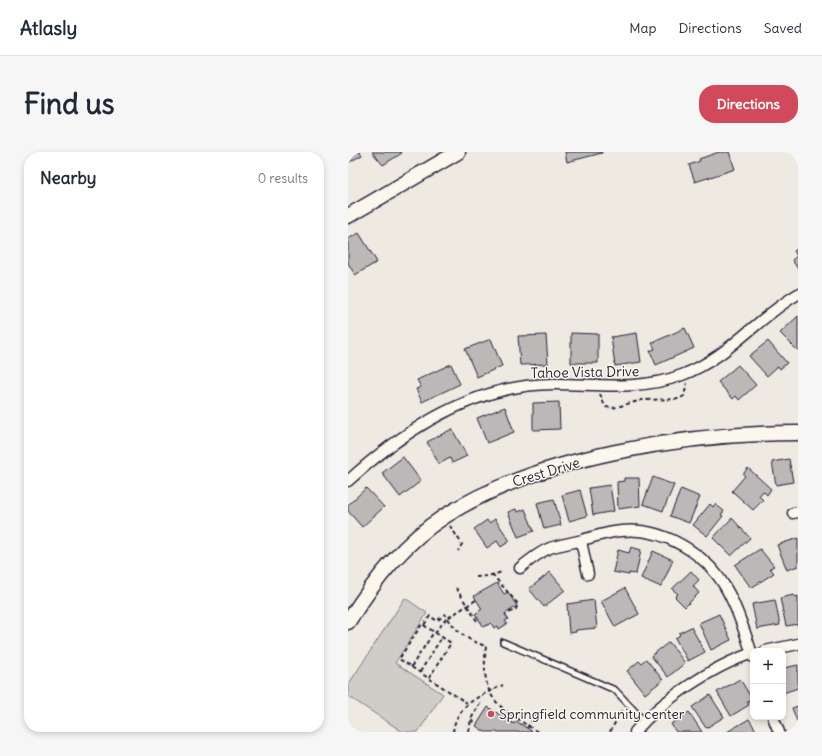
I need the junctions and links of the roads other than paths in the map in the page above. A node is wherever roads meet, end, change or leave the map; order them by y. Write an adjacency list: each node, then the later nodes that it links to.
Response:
1 (458, 152): 2 (street)
2 (348, 216)
3 (798, 294): 5 (street, Tahoe Vista Drive)
4 (798, 433): 9 (street, Crest Drive)
5 (348, 481)
6 (581, 540): 7 (street); 8 (street); 12 (street)
7 (520, 568)
8 (588, 574)
9 (348, 622)
10 (503, 642): 16 (lane)
11 (798, 644): 13 (street)
12 (750, 648)
13 (779, 648)
14 (750, 656): 16 (street)
15 (774, 720): 18 (street)
16 (644, 721): 17 (street)
17 (635, 732)
18 (779, 732)

